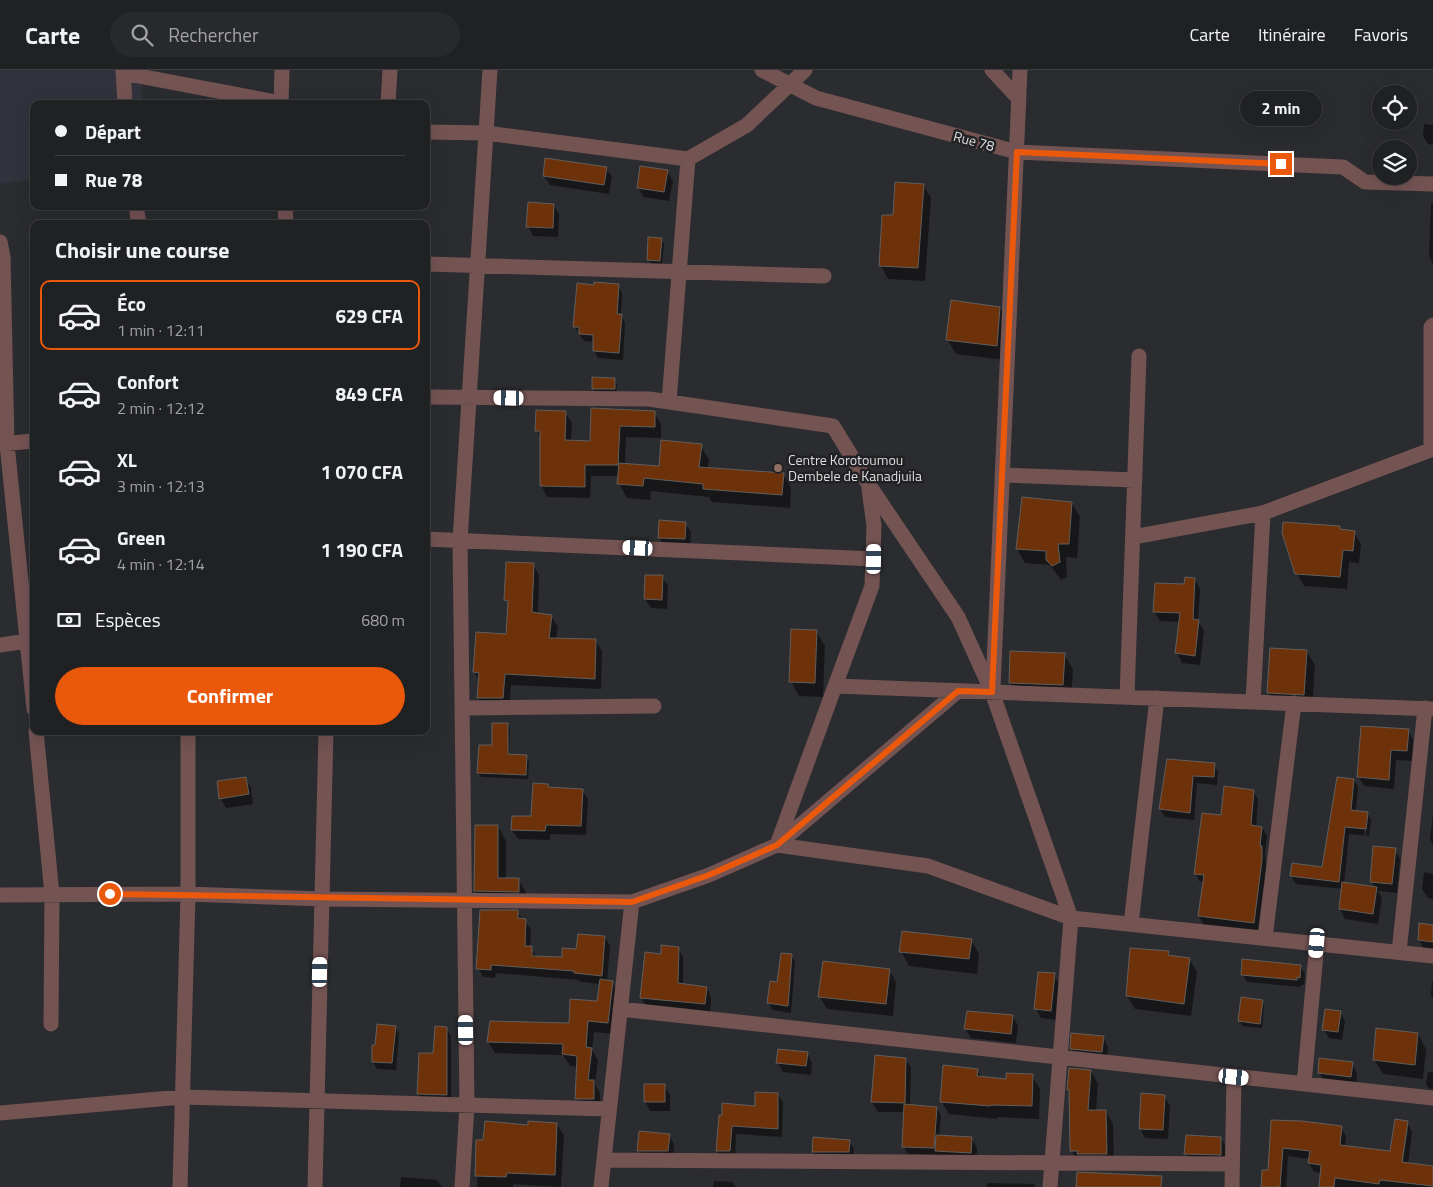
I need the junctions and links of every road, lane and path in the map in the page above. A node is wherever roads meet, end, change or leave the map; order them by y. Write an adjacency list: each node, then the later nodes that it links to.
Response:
1 (282, 70): 13 (street)
2 (390, 70): 14 (street)
3 (490, 70): 16 (street)
4 (762, 70): 9 (street, Rue 78)
5 (805, 70): 9 (street)
6 (992, 70): 10 (street)
7 (1020, 70): 10 (street)
8 (123, 72): 11 (street); 12 (street)
9 (790, 86): 17 (street, Rue 78); 18 (street)
10 (1019, 99): 17 (street)
11 (125, 100)
12 (261, 100)
13 (281, 100)
14 (388, 100)
15 (430, 132): 16 (street)
16 (486, 133): 18 (street); 22 (street)
17 (1017, 152): 19 (street, Rue 78); 33 (street)
18 (688, 159): 23 (street)
19 (1433, 184)
20 (0, 242): 31 (street)
21 (430, 264): 22 (street)
22 (478, 266): 23 (street); 28 (street)
23 (679, 272): 24 (street); 29 (street)
24 (824, 276)
25 (1433, 325): 32 (street)
26 (1139, 356): 34 (street)
27 (430, 398): 28 (street)
28 (469, 398): 29 (street); 39 (street)
29 (669, 402): 35 (street)
30 (30, 441): 31 (street)
31 (4, 444): 41 (street)
32 (1432, 450): 36 (street)
33 (1002, 475): 34 (street); 45 (street)
34 (1135, 480): 37 (street)
35 (868, 485): 40 (street); 45 (street)
36 (1263, 513): 37 (street); 48 (street)
37 (1133, 537): 46 (street)
38 (430, 539): 39 (street)
39 (460, 540): 40 (street); 51 (street)
40 (874, 559): 43 (street)
41 (30, 641): 42 (street)
42 (0, 645)
43 (835, 686): 44 (street); 56 (street)
44 (958, 691): 45 (street); 56 (street)
45 (992, 692): 46 (street); 63 (street)
46 (1127, 697): 47 (street)
47 (1157, 698): 48 (street); 64 (street)
48 (1253, 702): 49 (street)
49 (1294, 703): 52 (street); 65 (street)
50 (654, 706): 51 (street)
51 (462, 708): 61 (street)
52 (1429, 708): 67 (street)
53 (36, 735): 57 (street)
54 (188, 735): 58 (street)
55 (326, 735): 60 (street)
56 (777, 845): 62 (street); 63 (street)
57 (52, 894): 58 (street); 59 (street); 70 (street)
58 (188, 894): 60 (street); 74 (street)
59 (0, 895)
60 (322, 899): 61 (street); 76 (street)
61 (465, 900): 62 (street); 77 (street)
62 (632, 902): 69 (street)
63 (1071, 918): 64 (street); 71 (street)
64 (1131, 924): 65 (street)
65 (1265, 938): 66 (street)
66 (1317, 943): 67 (street); 73 (street)
67 (1399, 952): 68 (street)
68 (1433, 956)
69 (620, 1009): 71 (street); 78 (street)
70 (51, 1024)
71 (1060, 1057): 72 (street); 81 (street)
72 (1234, 1077): 73 (street); 82 (street)
73 (1304, 1084): 75 (street)
74 (182, 1097): 76 (street); 79 (street); 83 (street)
75 (1433, 1098)
76 (317, 1101): 77 (street); 84 (street)
77 (467, 1105): 78 (street); 85 (street)
78 (609, 1109): 80 (street)
79 (0, 1113)
80 (604, 1160): 81 (street); 86 (street)
81 (1051, 1163): 82 (street); 87 (street)
82 (1232, 1164): 88 (street)
83 (180, 1187)
84 (315, 1187)
85 (462, 1187)
86 (601, 1187)
87 (1050, 1187)
88 (1232, 1187)

